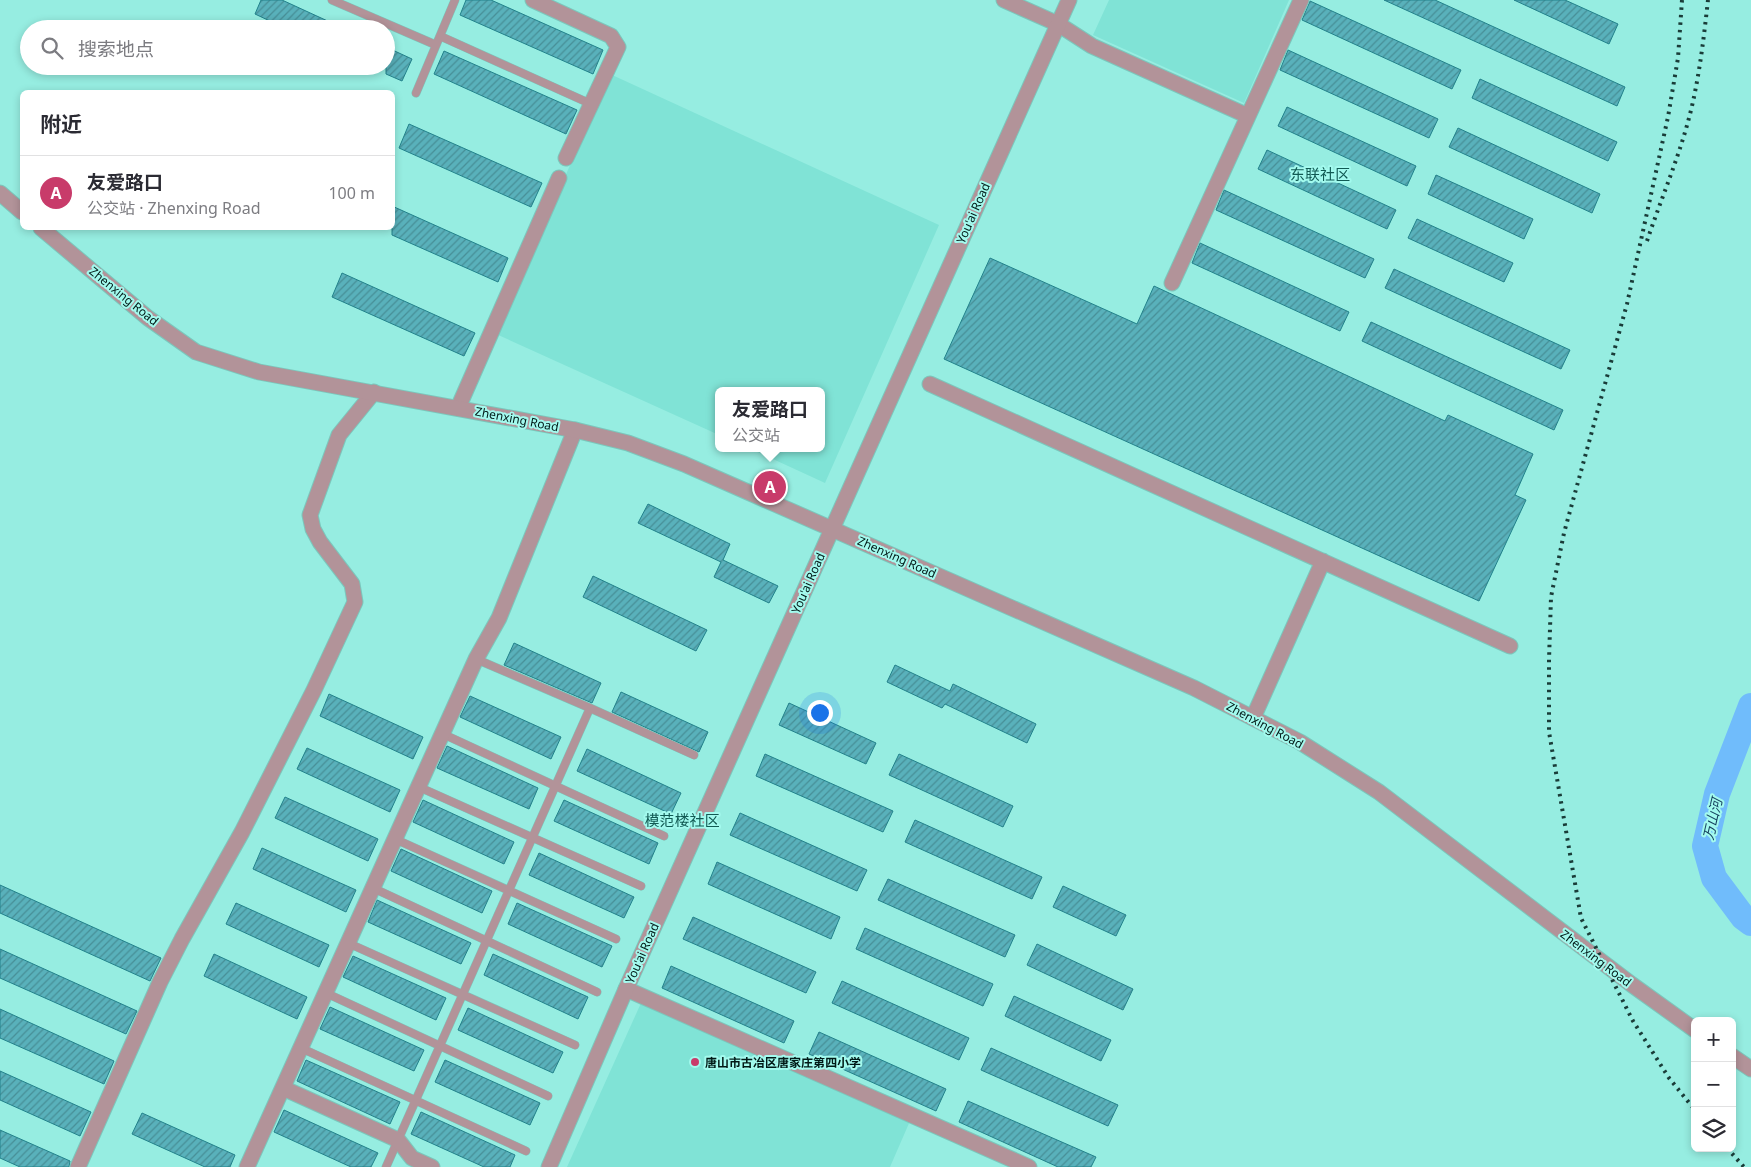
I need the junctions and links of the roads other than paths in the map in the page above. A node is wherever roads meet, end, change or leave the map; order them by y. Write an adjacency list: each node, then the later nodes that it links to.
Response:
1 (332, 0): 7 (lane)
2 (455, 0): 10 (lane)
3 (533, 0): 13 (street)
4 (1004, 0): 8 (street)
5 (1069, 0): 8 (street, You'ai Road)
6 (1301, 0): 14 (street)
7 (378, 20)
8 (1058, 24): 14 (street); 25 (street, You'ai Road)
9 (395, 27): 11 (lane)
10 (440, 36): 11 (lane); 13 (lane)
11 (436, 45): 12 (lane)
12 (416, 93)
13 (592, 104): 15 (street)
14 (1248, 116): 20 (street)
15 (566, 158)
16 (559, 178): 23 (street)
17 (0, 192): 18 (street)
18 (20, 210)
19 (43, 230): 22 (street, Zhenxing Road)
20 (1172, 283)
21 (930, 384): 26 (street)
22 (374, 392): 23 (street, Zhenxing Road); 59 (street)
23 (458, 408): 24 (street, Zhenxing Road)
24 (575, 430): 25 (street, Zhenxing Road); 28 (street)
25 (832, 529): 30 (street, Zhenxing Road); 44 (street, You'ai Road)
26 (1322, 561): 27 (street); 30 (street)
27 (1510, 646)
28 (476, 659): 29 (lane); 31 (street)
29 (590, 708): 32 (lane); 33 (lane)
30 (1253, 718): 48 (street, Zhenxing Road)
31 (443, 734): 33 (lane); 34 (street)
32 (694, 755)
33 (556, 786): 35 (lane); 36 (lane)
34 (419, 787): 36 (lane); 37 (street)
35 (664, 836)
36 (533, 838): 38 (lane); 40 (lane)
37 (395, 840): 39 (street); 40 (lane)
38 (641, 886)
39 (373, 888): 42 (lane); 43 (street)
40 (509, 891): 41 (lane); 42 (lane)
41 (616, 939)
42 (487, 941): 45 (lane); 47 (lane)
43 (348, 943): 46 (street); 47 (lane)
44 (626, 989): 63 (street, You'ai Road); 64 (street)
45 (597, 992)
46 (326, 993): 50 (lane); 51 (street)
47 (463, 994): 49 (lane); 50 (lane)
48 (1691, 1027)
49 (575, 1045)
50 (440, 1046): 55 (lane); 56 (lane)
51 (301, 1048): 54 (street); 56 (lane)
52 (1736, 1059): 53 (street)
53 (1751, 1069)
54 (283, 1088): 57 (street); 60 (street)
55 (548, 1096)
56 (416, 1100): 57 (lane); 58 (lane)
57 (398, 1140): 61 (lane); 62 (street)
58 (526, 1151)
59 (78, 1167)
60 (247, 1167)
61 (386, 1167)
62 (432, 1167)
63 (549, 1167)
64 (1029, 1167)

